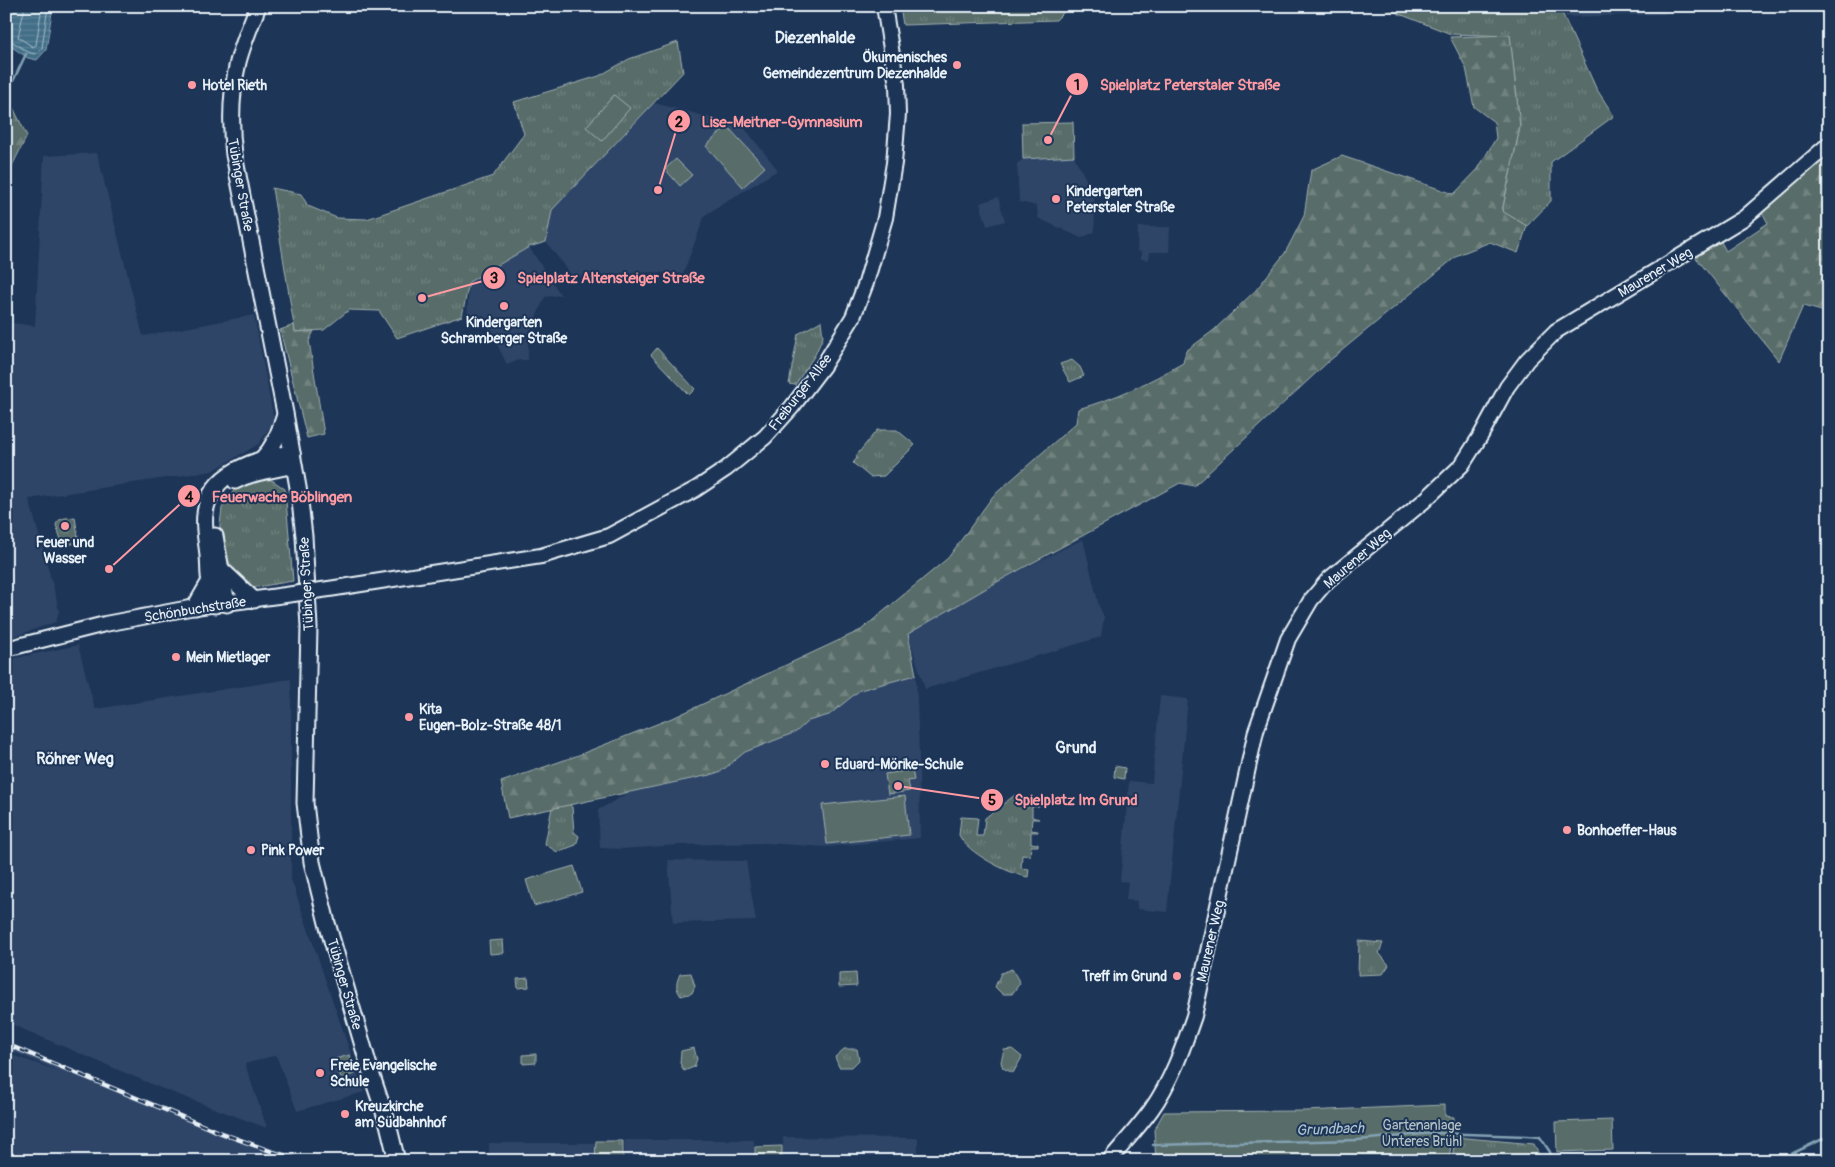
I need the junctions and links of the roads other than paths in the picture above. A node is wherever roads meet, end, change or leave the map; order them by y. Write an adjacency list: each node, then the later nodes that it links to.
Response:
1 (258, 6): 4 (main road, Tübinger Straße)
2 (884, 6): 9 (street, Freiburger Allee)
3 (1829, 144): 16 (street, Maurener Weg)
4 (285, 413): 5 (main road, Tübinger Straße); 6 (main road)
5 (293, 459): 6 (main road); 7 (main road, Tübinger Straße)
6 (259, 466): 7 (main road); 8 (main road); 10 (main road)
7 (299, 493): 15 (main road, Tübinger Straße)
8 (222, 570): 11 (main road); 12 (main road)
9 (386, 579): 11 (street, Schönbuchstraße, bridge)
10 (210, 582): 12 (main road); 13 (main road)
11 (254, 600): 12 (street, Schönbuchstraße)
12 (221, 604): 13 (street, Schönbuchstraße)
13 (195, 607): 14 (street, Schönbuchstraße)
14 (6, 649)
15 (398, 1161)
16 (1109, 1161)

